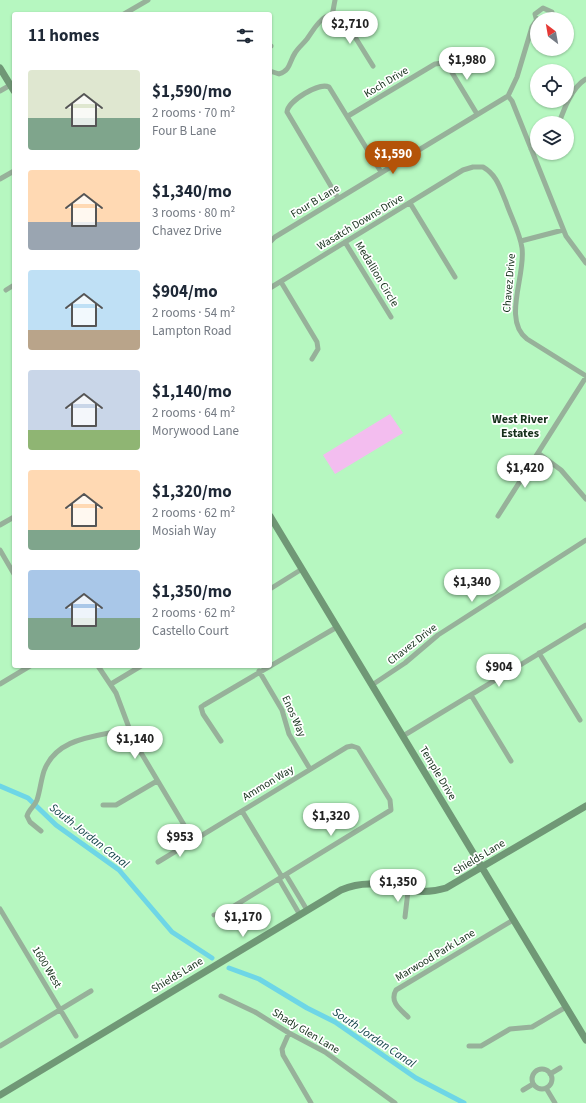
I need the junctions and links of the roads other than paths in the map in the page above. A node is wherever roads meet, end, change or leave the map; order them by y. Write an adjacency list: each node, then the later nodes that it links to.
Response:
1 (148, 0): 3 (street)
2 (335, 0): 6 (street)
3 (127, 12)
4 (538, 12): 5 (street)
5 (552, 12)
6 (332, 16): 8 (street); 10 (street)
7 (530, 34): 15 (street)
8 (373, 66)
9 (0, 68): 12 (main road)
10 (272, 71)
11 (586, 79): 18 (street)
12 (12, 85)
13 (12, 86): 14 (street)
14 (0, 91)
15 (508, 96): 16 (street, Four B Lane); 19 (street)
16 (477, 114): 17 (street, Koch Drive); 23 (street, Four B Lane)
17 (348, 116): 23 (street); 25 (street)
18 (561, 116)
19 (530, 146)
20 (535, 160): 27 (street)
21 (483, 167): 26 (street, Wasatch Downs Drive); 29 (street, Chavez Drive)
22 (12, 172): 24 (street)
23 (381, 172): 25 (street, Four B Lane)
24 (0, 179)
25 (338, 198): 28 (street, Four B Lane)
26 (410, 203): 30 (street, Wasatch Downs Drive); 32 (street)
27 (563, 230): 29 (street); 31 (street)
28 (272, 240)
29 (521, 241): 39 (street, Chavez Drive)
30 (345, 242): 33 (street, Wasatch Downs Drive); 37 (street, Medallion Circle)
31 (586, 263)
32 (455, 277)
33 (281, 282): 35 (street, Wasatch Downs Drive); 38 (street)
34 (12, 286): 36 (street)
35 (272, 287)
36 (6, 290)
37 (391, 317)
38 (312, 359)
39 (586, 377): 40 (street)
40 (538, 453): 41 (street); 42 (street)
41 (586, 499)
42 (498, 516)
43 (12, 518): 45 (street)
44 (272, 523): 48 (main road, Temple Drive)
45 (0, 525)
46 (586, 540): 62 (street, Chavez Drive)
47 (0, 550): 49 (street)
48 (302, 570): 50 (street); 52 (main road, Temple Drive)
49 (12, 571)
50 (272, 588)
51 (586, 625): 53 (street)
52 (337, 626): 54 (street); 62 (main road, Temple Drive)
53 (539, 653): 63 (street); 64 (street)
54 (272, 665)
55 (27, 668): 60 (street)
56 (99, 668): 61 (street)
57 (139, 668): 61 (street)
58 (266, 668): 59 (street)
59 (259, 671): 67 (street); 69 (street, Enos Way)
60 (0, 684)
61 (111, 684): 65 (street)
62 (372, 685): 66 (main road, Temple Drive)
63 (471, 695): 66 (street); 68 (street)
64 (580, 720)
65 (128, 729): 70 (street); 74 (street)
66 (403, 736): 77 (main road, Temple Drive)
67 (221, 741)
68 (511, 762)
69 (310, 769): 73 (street, Ammon Way); 78 (street, Ammon Way)
70 (157, 781): 71 (street); 75 (street)
71 (103, 805)
72 (586, 806): 77 (main road, Shields Lane)
73 (242, 810): 75 (street, Ammon Way); 78 (street)
74 (41, 831)
75 (193, 840): 76 (street, Ammon Way)
76 (158, 862)
77 (482, 867): 79 (main road, Shields Lane); 85 (main road, Temple Drive)
78 (282, 877): 81 (street); 82 (street); 83 (street)
79 (408, 891): 81 (main road, Shields Lane); 84 (street)
80 (0, 909): 89 (street, 1600 West)
81 (307, 910): 83 (main road, Shields Lane)
82 (214, 915)
83 (300, 915): 101 (main road, Shields Lane)
84 (405, 916)
85 (513, 920): 88 (main road, Temple Drive); 90 (street, Marwood Park Lane)
86 (91, 991): 89 (street)
87 (221, 996): 91 (street, Shady Glen Lane)
88 (566, 1007): 93 (main road, Temple Drive); 95 (street)
89 (61, 1009): 92 (street, 1600 West); 94 (street)
90 (408, 1018)
91 (289, 1033): 102 (street, Shady Glen Lane); 103 (street)
92 (76, 1036)
93 (586, 1040)
94 (0, 1046)
95 (469, 1046)
96 (560, 1068): 97 (street)
97 (550, 1074): 98 (street); 99 (street)
98 (533, 1084): 99 (street); 100 (street)
99 (546, 1088): 105 (street)
100 (523, 1090)
101 (0, 1095)
102 (389, 1101): 104 (street, Shady Glen Lane)
103 (311, 1103)
104 (395, 1103)
105 (555, 1103)

